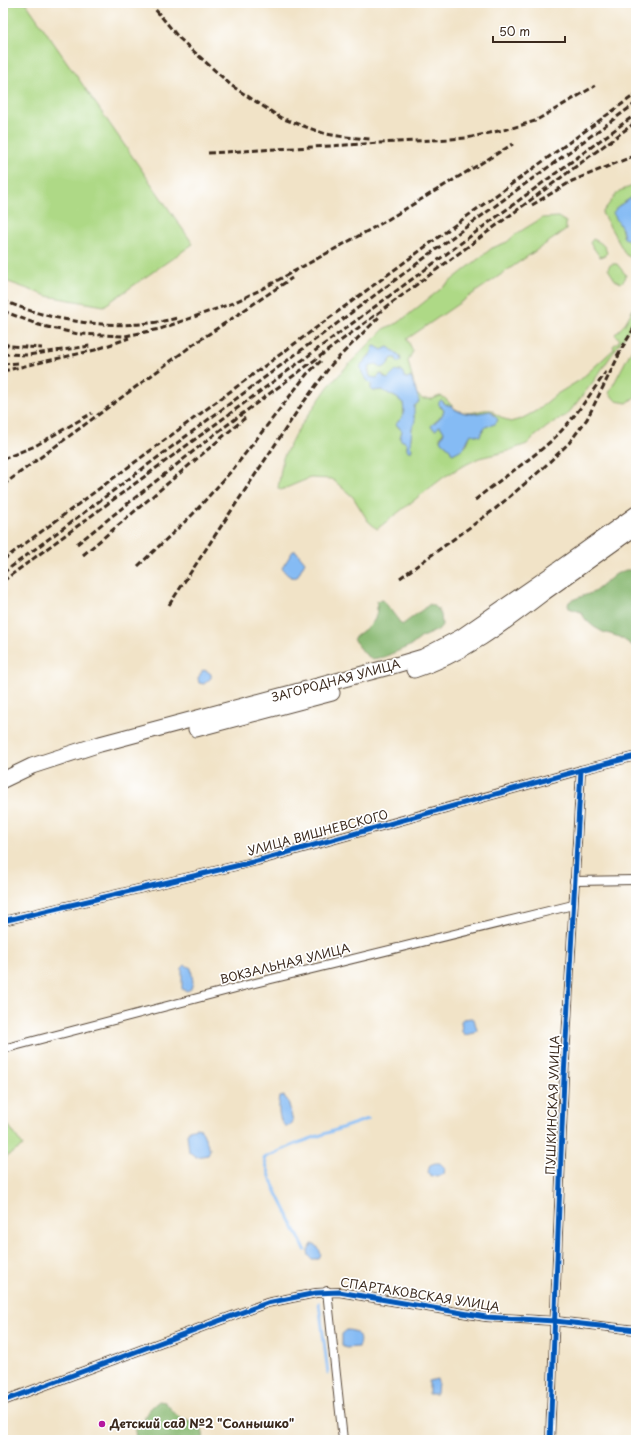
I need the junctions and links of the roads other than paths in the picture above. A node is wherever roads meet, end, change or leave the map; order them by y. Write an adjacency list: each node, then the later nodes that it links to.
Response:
1 (636, 514): 5 (highway, ЗАГОРОДНАЯ УЛИЦА)
2 (636, 527): 6 (highway, ЗАГОРОДНАЯ УЛИЦА)
3 (636, 756): 4 (street, УЛИЦА ВИШНЕВСКОГО)
4 (581, 770): 8 (street, ПУШКИНСКАЯ УЛИЦА); 10 (street, УЛИЦА ВИШНЕВСКОГО)
5 (3, 780)
6 (3, 790)
7 (636, 880): 8 (street)
8 (574, 881): 9 (street, ПУШКИНСКАЯ УЛИЦА)
9 (573, 905): 11 (street, ВОКЗАЛЬНАЯ УЛИЦА); 13 (street, ПУШКИНСКАЯ УЛИЦА)
10 (3, 921)
11 (3, 1049)
12 (327, 1291): 13 (street, СПАРТАКОВСКАЯ УЛИЦА); 15 (street, СПАРТАКОВСКАЯ УЛИЦА); 16 (street)
13 (555, 1321): 14 (street, СПАРТАКОВСКАЯ УЛИЦА); 17 (street, ПУШКИНСКАЯ УЛИЦА)
14 (636, 1330)
15 (3, 1401)
16 (343, 1440)
17 (550, 1440)

